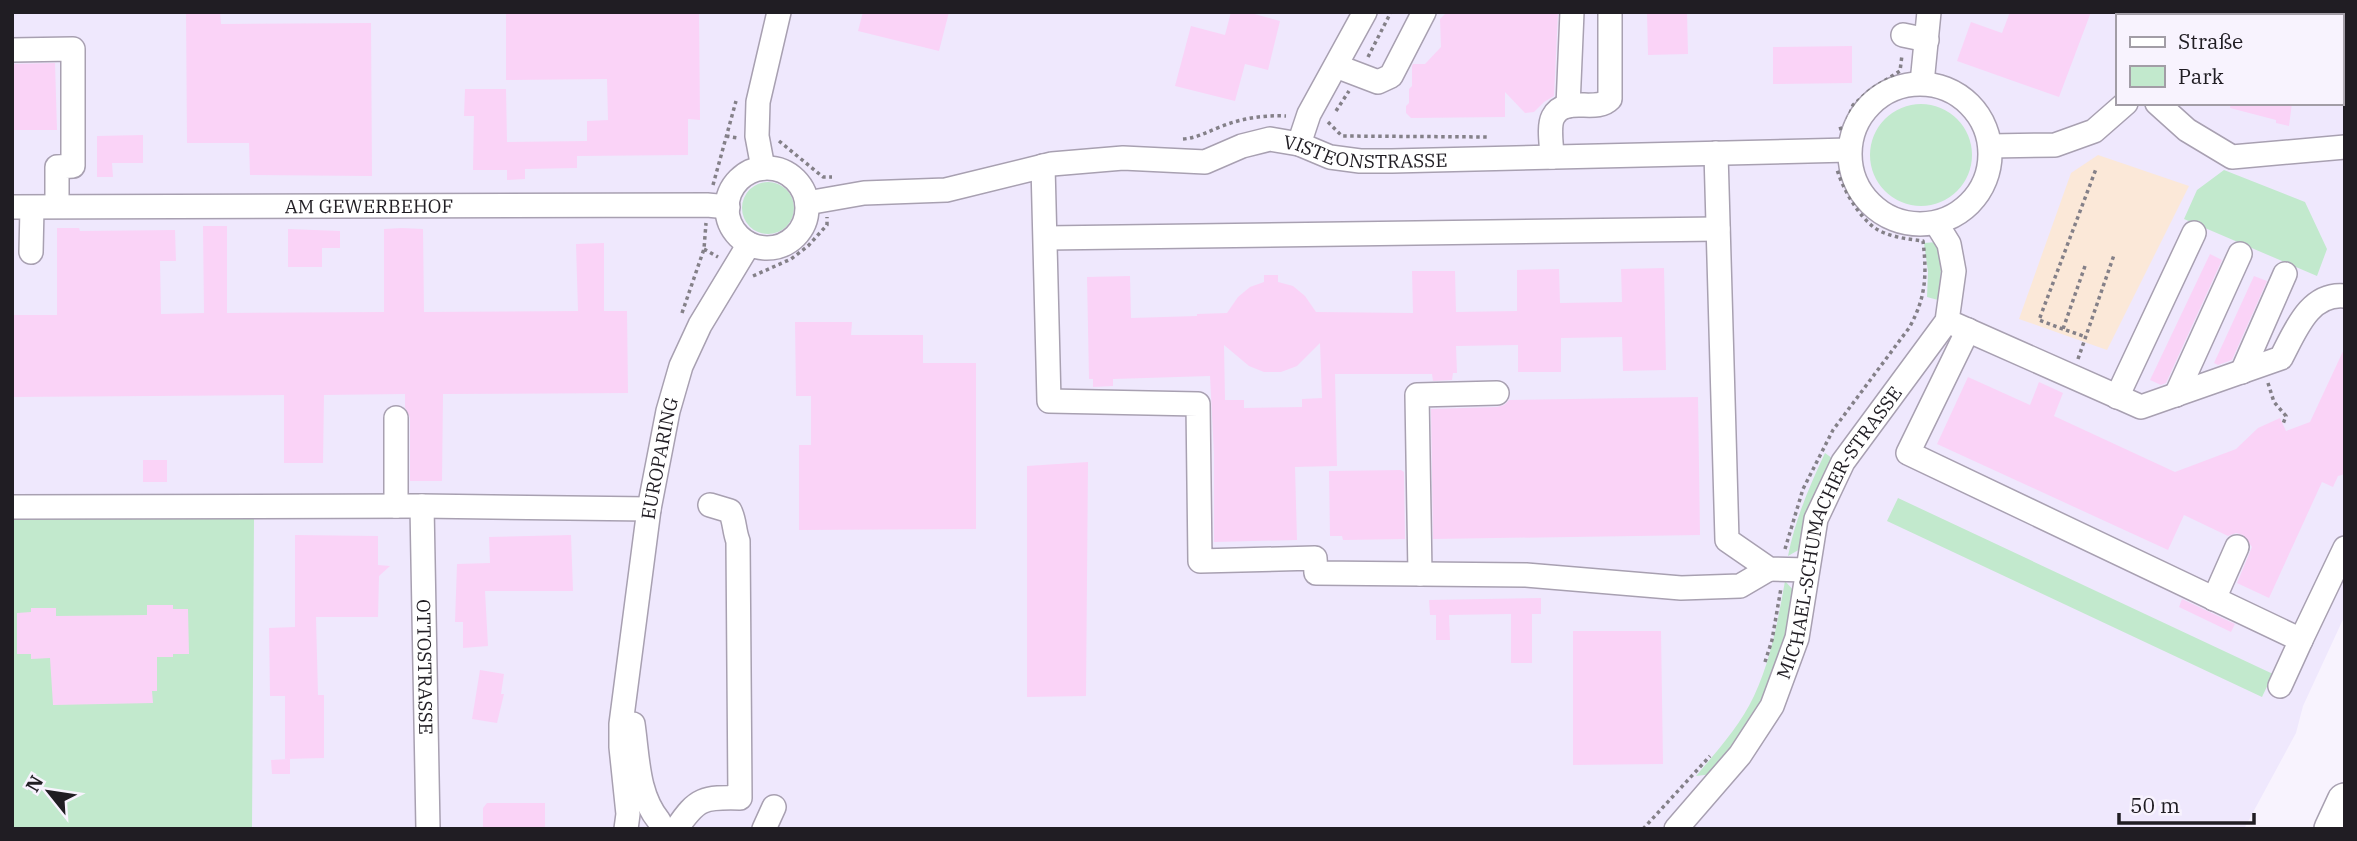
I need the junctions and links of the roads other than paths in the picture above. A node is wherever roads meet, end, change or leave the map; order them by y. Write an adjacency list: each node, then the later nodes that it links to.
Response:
1 (779, 12): 22 (street)
2 (1424, 12): 10 (street)
3 (1572, 12): 14 (street)
4 (1610, 12): 14 (street)
5 (1929, 12): 8 (street)
6 (1359, 14): 10 (street)
7 (1903, 35): 8 (street)
8 (1927, 40): 11 (street)
9 (12, 50): 24 (street)
10 (1336, 66): 15 (street)
11 (1922, 83): 16 (street); 18 (street)
12 (2124, 105): 16 (street)
13 (2159, 105): 17 (street)
14 (1568, 106): 20 (street)
15 (1300, 144): 20 (street, VISTEONSTRASSE); 21 (street, VISTEONSTRASSE)
16 (1990, 146): 28 (street)
17 (2345, 148)
18 (1842, 150): 19 (street, VISTEONSTRASSE); 28 (street)
19 (1716, 153): 20 (street, VISTEONSTRASSE); 27 (street)
20 (1552, 158)
21 (1042, 166): 23 (street, VISTEONSTRASSE); 30 (street)
22 (762, 168): 23 (street); 25 (street)
23 (819, 193): 31 (street)
24 (57, 206): 25 (street, AM GEWERBEHOF); 26 (street, AM GEWERBEHOF)
25 (717, 206): 31 (street)
26 (22, 207): 32 (street)
27 (1718, 229): 30 (street); 50 (street)
28 (1929, 232): 36 (street, MICHAEL-SCHUMACHER-STRASSE)
29 (2194, 233): 41 (street)
30 (1046, 238): 52 (street)
31 (749, 244): 47 (street, EUROPARING)
32 (32, 252)
33 (2240, 254): 40 (street)
34 (2285, 274): 38 (street)
35 (2345, 296): 38 (street)
36 (1947, 321): 37 (street); 51 (street, MICHAEL-SCHUMACHER-STRASSE)
37 (1968, 330): 41 (street); 53 (street)
38 (2252, 368): 40 (street)
39 (1497, 393): 52 (street)
40 (2176, 395): 41 (street)
41 (2117, 397)
42 (396, 418): 44 (street)
43 (710, 505): 58 (street)
44 (396, 506): 45 (street); 46 (street)
45 (422, 506): 47 (street); 59 (street, OTTOSTRASSE)
46 (12, 507)
47 (649, 509): 56 (street, EUROPARING)
48 (2237, 547): 53 (street)
49 (2345, 548): 54 (street)
50 (1769, 569): 51 (street); 52 (street)
51 (1807, 570): 63 (street, MICHAEL-SCHUMACHER-STRASSE)
52 (1420, 574)
53 (2214, 598): 54 (street)
54 (2301, 639): 55 (street)
55 (2280, 686)
56 (627, 690): 58 (street, EUROPARING); 60 (street, EUROPARING)
57 (2345, 801): 64 (highway)
58 (671, 826): 60 (street, EUROPARING)
59 (428, 829)
60 (628, 829)
61 (764, 829): 62 (street)
62 (778, 829)
63 (1676, 829)
64 (2332, 829)

